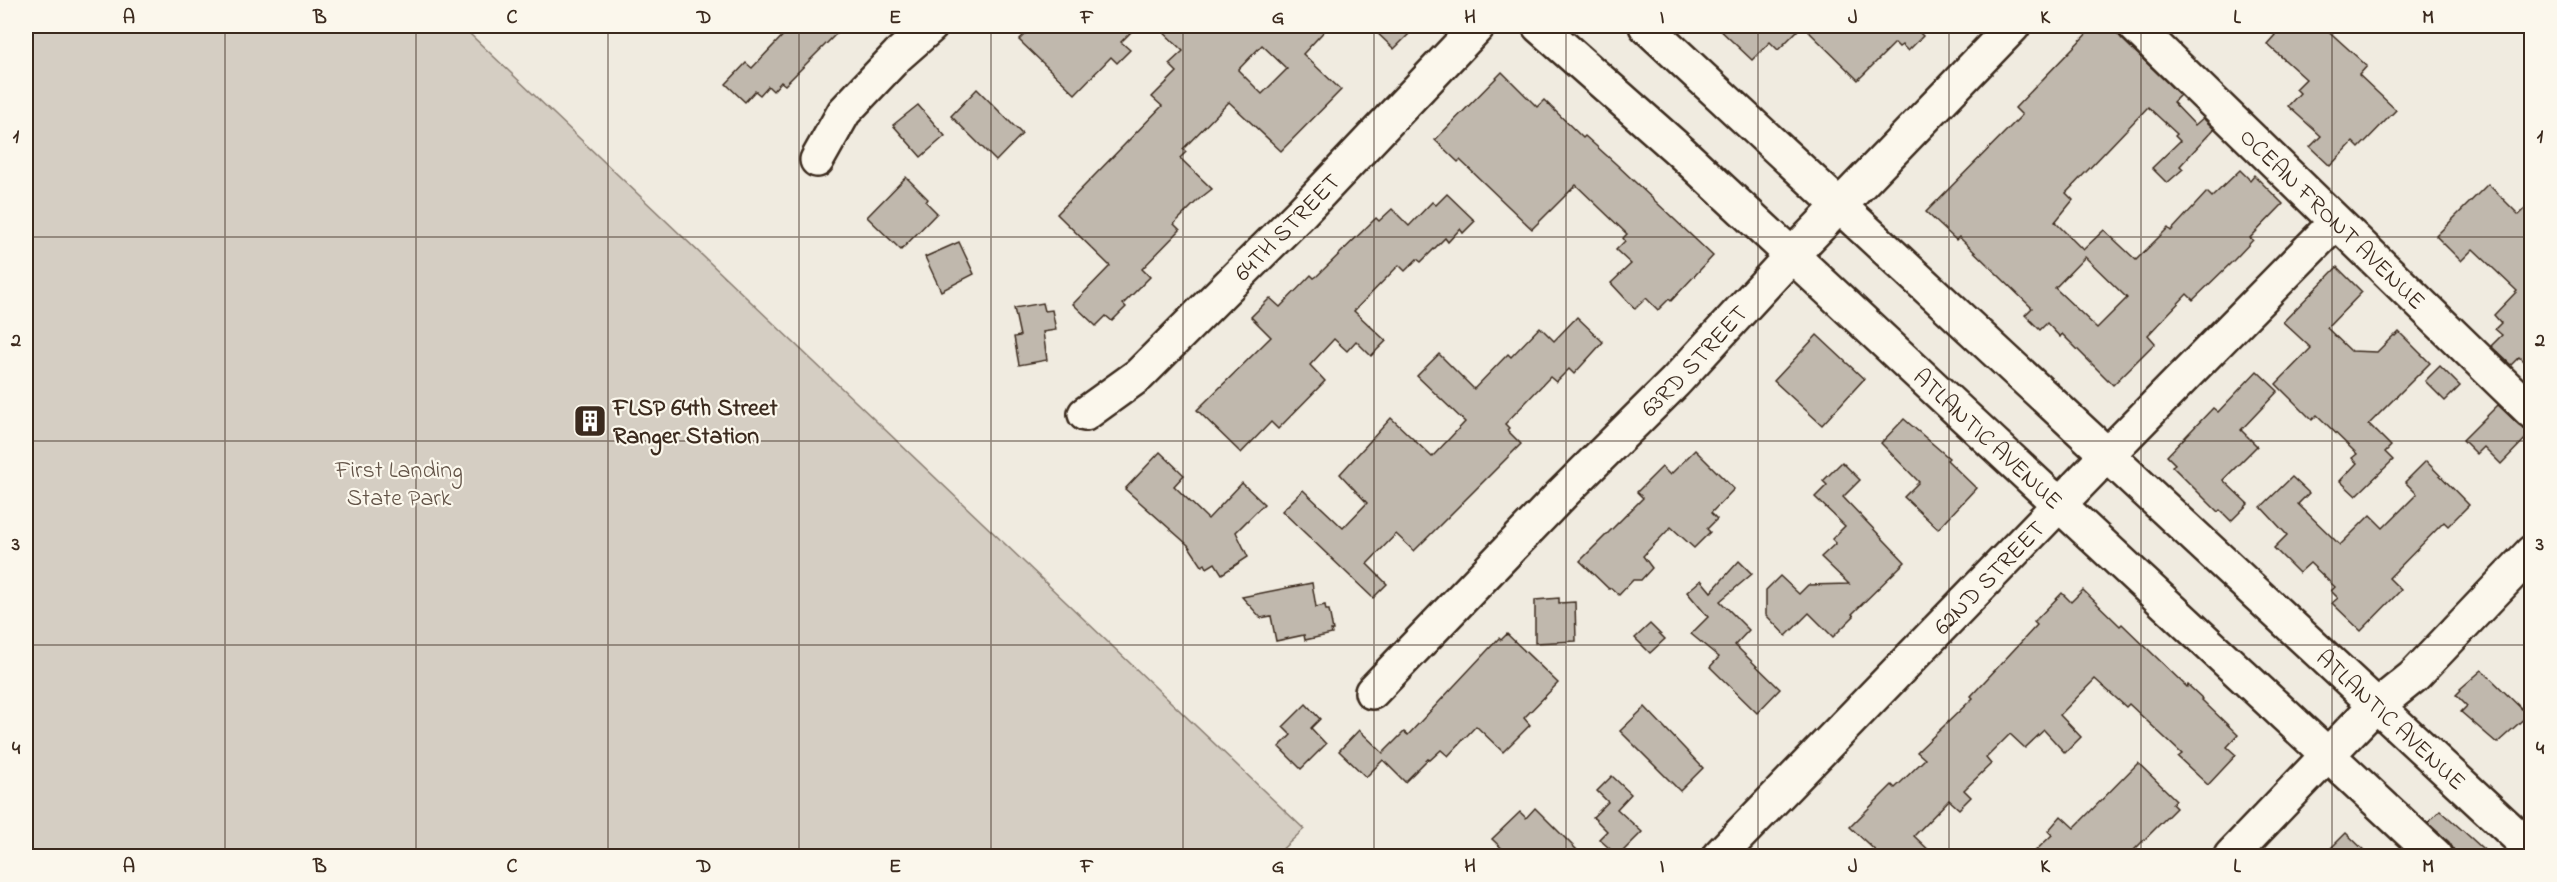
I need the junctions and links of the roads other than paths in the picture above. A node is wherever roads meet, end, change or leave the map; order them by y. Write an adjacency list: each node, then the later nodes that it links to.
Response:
1 (931, 26): 7 (main road)
2 (1478, 26): 12 (main road, 64TH STREET)
3 (1539, 26): 10 (main road, ATLANTIC AVENUE)
4 (1646, 26): 8 (main road, ATLANTIC AVENUE)
5 (2013, 26): 8 (main road, 63RD STREET)
6 (2135, 26): 9 (main road, OCEAN FRONT AVENUE)
7 (817, 160)
8 (1840, 206): 10 (main road, 63RD STREET); 13 (main road, ATLANTIC AVENUE)
9 (2336, 222): 11 (main road, OCEAN FRONT AVENUE); 13 (main road, 62ND STREET)
10 (1791, 255): 14 (main road, ATLANTIC AVENUE); 16 (main road, 63RD STREET)
11 (2532, 412)
12 (1085, 414)
13 (2107, 455): 14 (main road, 62ND STREET); 17 (main road, ATLANTIC AVENUE)
14 (2059, 505): 18 (main road, ATLANTIC AVENUE); 20 (main road, 62ND STREET)
15 (2532, 552): 17 (main road)
16 (1372, 692)
17 (2377, 706): 18 (main road); 19 (main road, ATLANTIC AVENUE)
18 (2328, 756): 21 (main road); 22 (main road, ATLANTIC AVENUE)
19 (2532, 850)
20 (1719, 856)
21 (2231, 856)
22 (2436, 856)

